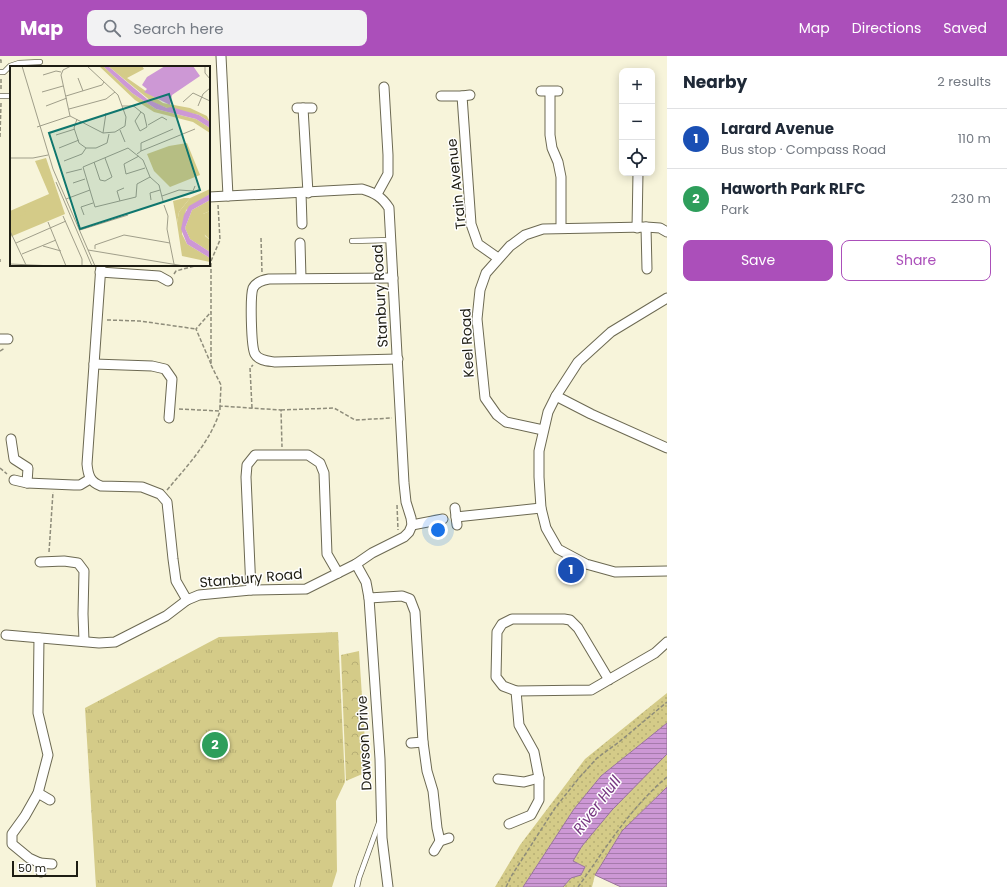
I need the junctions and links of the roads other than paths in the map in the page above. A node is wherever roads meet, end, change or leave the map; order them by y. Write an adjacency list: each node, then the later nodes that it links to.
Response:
1 (221, 56): 11 (street)
2 (40, 62): 3 (lane)
3 (0, 72)
4 (384, 87): 10 (street)
5 (550, 91): 14 (street)
6 (440, 96): 20 (street, Train Avenue)
7 (304, 108): 9 (street)
8 (638, 176): 15 (street)
9 (304, 193): 10 (street); 11 (street); 13 (street)
10 (377, 194): 18 (street, Stanbury Road)
11 (228, 196): 12 (street)
12 (213, 197)
13 (302, 224)
14 (561, 228): 15 (street, Keel Road); 20 (street, Keel Road)
15 (641, 228): 16 (street, Keel Road); 22 (street)
16 (667, 232)
17 (352, 240): 18 (lane)
18 (391, 240): 24 (street, Stanbury Road)
19 (300, 243): 23 (street)
20 (498, 258): 31 (street, Keel Road)
21 (100, 268): 25 (street); 28 (street)
22 (647, 269)
23 (301, 278): 24 (street); 27 (street)
24 (393, 278): 27 (street, Stanbury Road)
25 (168, 281)
26 (667, 298): 29 (street)
27 (398, 359): 40 (street, Stanbury Road)
28 (94, 364): 30 (street); 34 (street)
29 (556, 396): 31 (street); 33 (street)
30 (169, 418)
31 (543, 430): 37 (street)
32 (12, 439): 36 (street)
33 (667, 448)
34 (90, 479): 36 (street); 47 (street, Stanbury Road)
35 (14, 480): 36 (street)
36 (27, 483)
37 (541, 508): 38 (street); 43 (street)
38 (456, 516)
39 (443, 519): 40 (street)
40 (412, 525): 42 (street, Stanbury Road)
41 (44, 562): 50 (street)
42 (356, 564): 44 (street, Stanbury Road); 46 (street, Dawson Drive)
43 (667, 571)
44 (338, 573): 45 (street, Stanbury Road); 45 (street)
45 (251, 590): 47 (street, Stanbury Road)
46 (369, 598): 54 (street); 60 (street, Dawson Drive)
47 (188, 600): 50 (street)
48 (6, 635): 49 (street)
49 (39, 638): 50 (street); 58 (street)
50 (84, 641)
51 (667, 642): 52 (street)
52 (609, 680): 53 (street); 53 (street)
53 (516, 691): 56 (street)
54 (424, 742): 55 (street); 62 (street)
55 (411, 743)
56 (539, 778): 57 (street); 61 (street)
57 (498, 779)
58 (38, 793): 59 (street); 63 (street)
59 (50, 800)
60 (382, 816): 64 (lane); 65 (street, Dawson Drive)
61 (509, 824)
62 (434, 850)
63 (52, 864)
64 (357, 887)
65 (388, 887)

